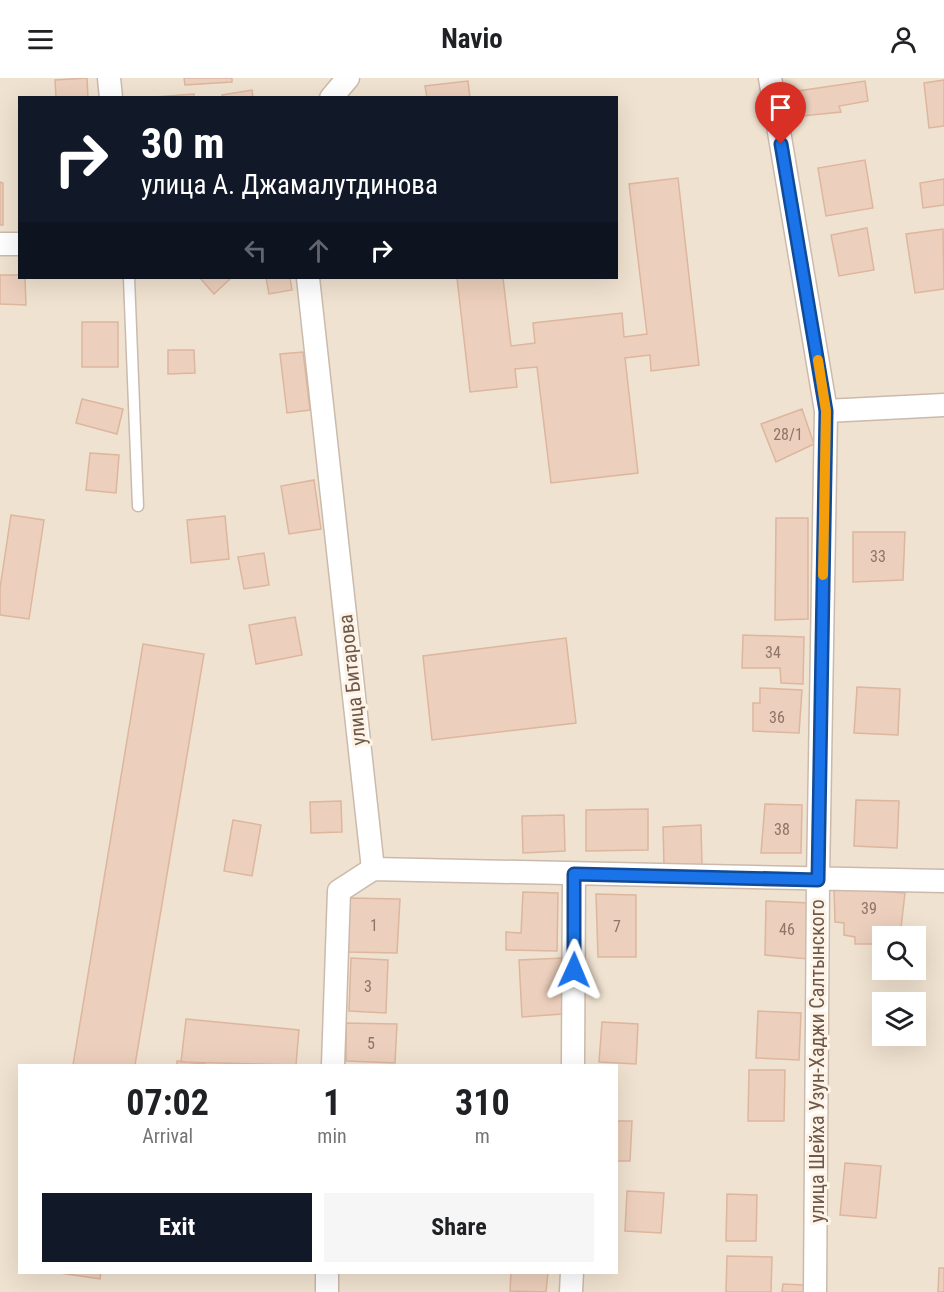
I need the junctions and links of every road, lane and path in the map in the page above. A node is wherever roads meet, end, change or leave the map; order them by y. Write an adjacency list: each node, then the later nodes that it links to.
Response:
1 (109, 78): 4 (street)
2 (348, 78): 5 (street)
3 (770, 78): 11 (street, улица Шейха Узун-Хаджи Салтынского)
4 (111, 96)
5 (333, 96)
6 (0, 244): 7 (street)
7 (18, 244)
8 (129, 279): 12 (lane)
9 (308, 279): 13 (street, улица Битарова)
10 (944, 405): 11 (street)
11 (826, 411): 15 (street, улица Шейха Узун-Хаджи Салтынского)
12 (138, 506)
13 (373, 869): 14 (street); 17 (street)
14 (574, 874): 15 (street); 18 (street)
15 (818, 880): 16 (street); 23 (street, улица Шейха Узун-Хаджи Салтынского)
16 (944, 881)
17 (333, 1064)
18 (573, 1064)
19 (327, 1274): 21 (street)
20 (572, 1274): 22 (street)
21 (327, 1292)
22 (572, 1292)
23 (815, 1292)

